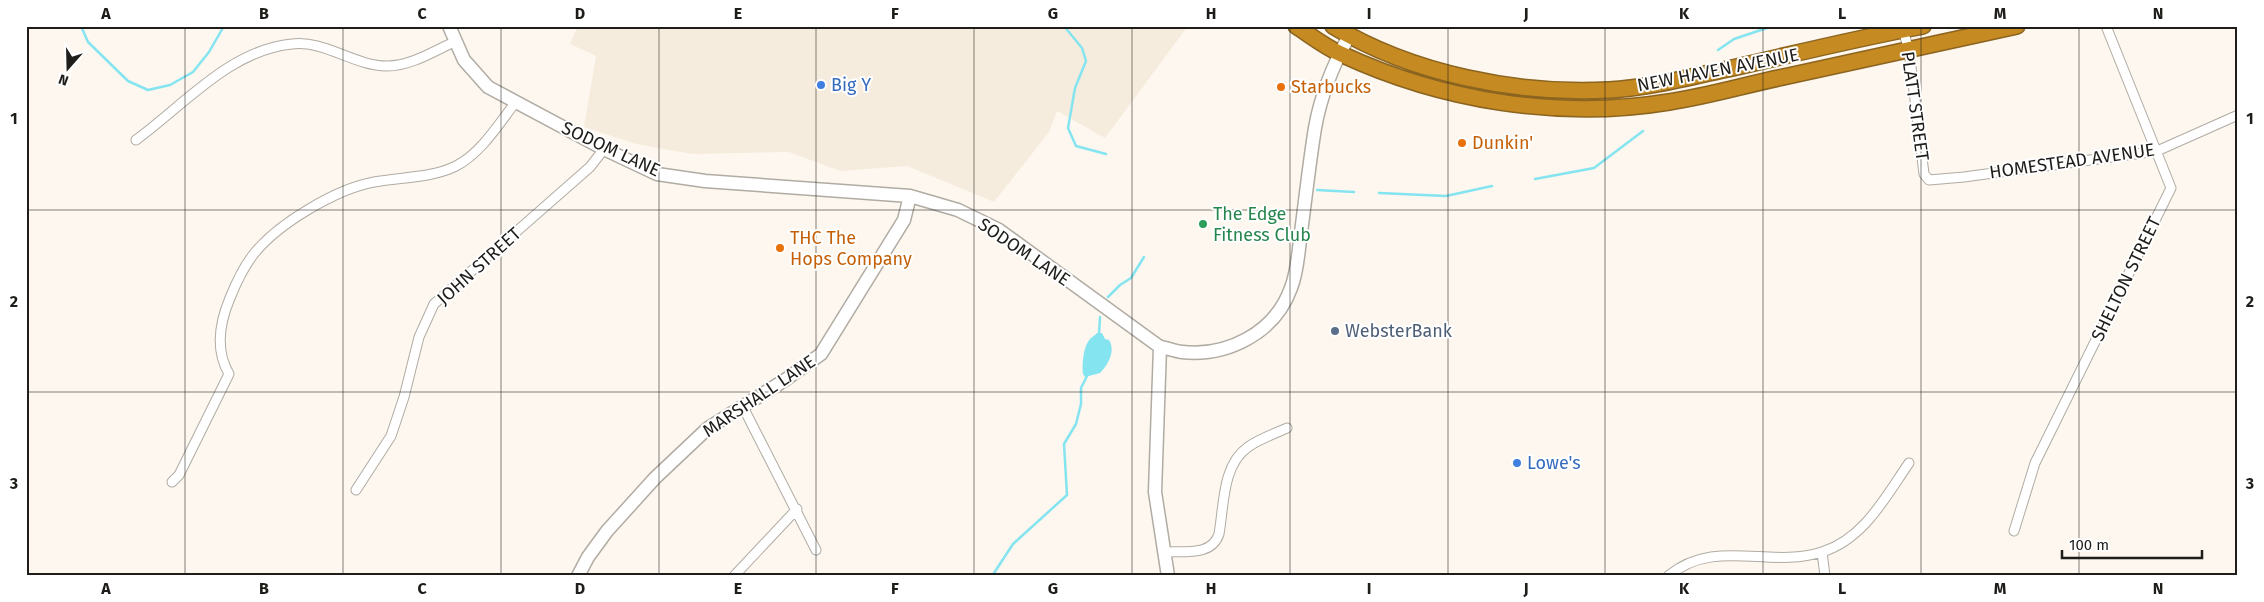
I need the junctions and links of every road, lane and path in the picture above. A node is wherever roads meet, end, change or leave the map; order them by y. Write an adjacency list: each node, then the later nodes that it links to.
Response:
1 (449, 26): 9 (street, SODOM LANE)
2 (1296, 26): 11 (highway, NEW HAVEN AVENUE)
3 (1333, 26): 8 (highway, NEW HAVEN AVENUE)
4 (1923, 26): 7 (highway, NEW HAVEN AVENUE)
5 (2017, 26): 10 (highway, NEW HAVEN AVENUE)
6 (2106, 26): 16 (street, SHELTON STREET)
7 (1903, 30): 8 (highway, NEW HAVEN AVENUE); 10 (street, PLATT STREET)
8 (1352, 31): 11 (street, SODOM LANE)
9 (454, 42): 12 (street, SODOM LANE); 14 (street)
10 (1909, 50): 11 (highway, NEW HAVEN AVENUE); 17 (street, PLATT STREET)
11 (1339, 54): 19 (street, SODOM LANE)
12 (515, 103): 15 (street, SODOM LANE); 23 (street)
13 (2238, 115): 16 (street, HOMESTEAD AVENUE)
14 (136, 140)
15 (604, 149): 18 (street, SODOM LANE); 24 (street, JOHN STREET)
16 (2157, 150): 17 (street, HOMESTEAD AVENUE); 26 (street, SHELTON STREET)
17 (1929, 180)
18 (910, 196): 19 (street, SODOM LANE); 20 (street, MARSHALL LANE)
19 (1160, 346): 28 (street)
20 (742, 404): 25 (street); 30 (street, MARSHALL LANE)
21 (1287, 428): 28 (street)
22 (1909, 464): 29 (street)
23 (172, 482)
24 (356, 490)
25 (797, 509): 27 (street); 31 (street)
26 (2014, 532)
27 (816, 550)
28 (1166, 552): 32 (street)
29 (1822, 552): 33 (street); 34 (street)
30 (578, 576)
31 (734, 576)
32 (1168, 576)
33 (1668, 576)
34 (1825, 576)

